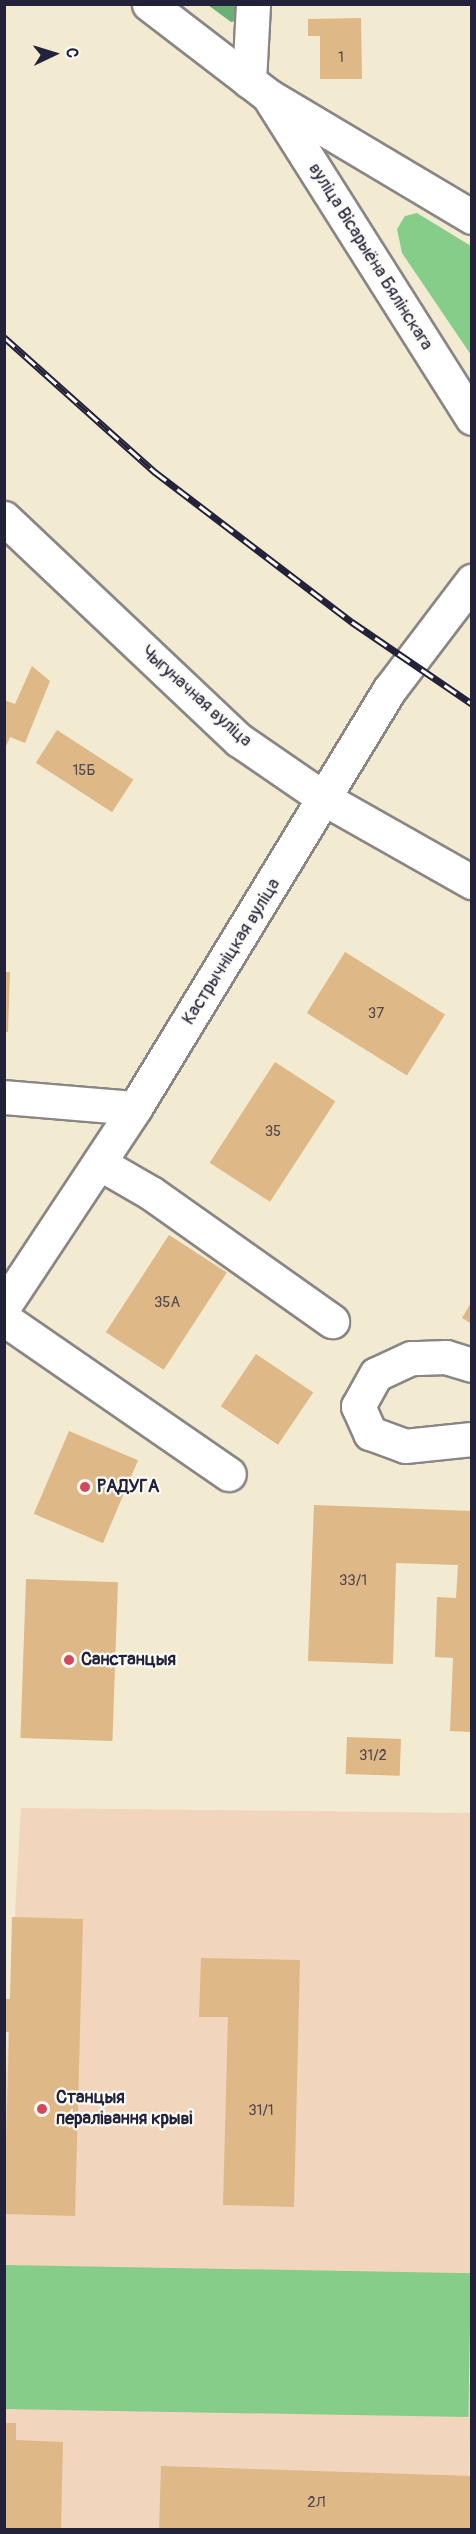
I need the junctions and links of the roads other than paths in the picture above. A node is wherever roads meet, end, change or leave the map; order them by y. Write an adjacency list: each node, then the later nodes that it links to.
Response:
1 (149, 4): 3 (street, вуліца Вісарыёна Бялінскага)
2 (253, 4): 3 (street)
3 (259, 88): 4 (street, вуліца Вісарыёна Бялінскага); 5 (street, вуліца Вісарыёна Бялінскага)
4 (471, 217)
5 (471, 418)
6 (4, 518): 8 (street, Чыгуначная вуліца)
7 (467, 591): 8 (street, Кастрычніцкая вуліца)
8 (325, 799): 9 (street, Чыгуначная вуліца); 11 (street, Кастрычніцкая вуліца)
9 (471, 882)
10 (4, 1096): 11 (street)
11 (135, 1108): 12 (street, Кастрычніцкая вуліца)
12 (99, 1163): 13 (street, Кастрычніцкая вуліца); 15 (street)
13 (4, 1306)
14 (4, 1319): 18 (street)
15 (332, 1321)
16 (471, 1365): 17 (street)
17 (471, 1439)
18 (229, 1474)

